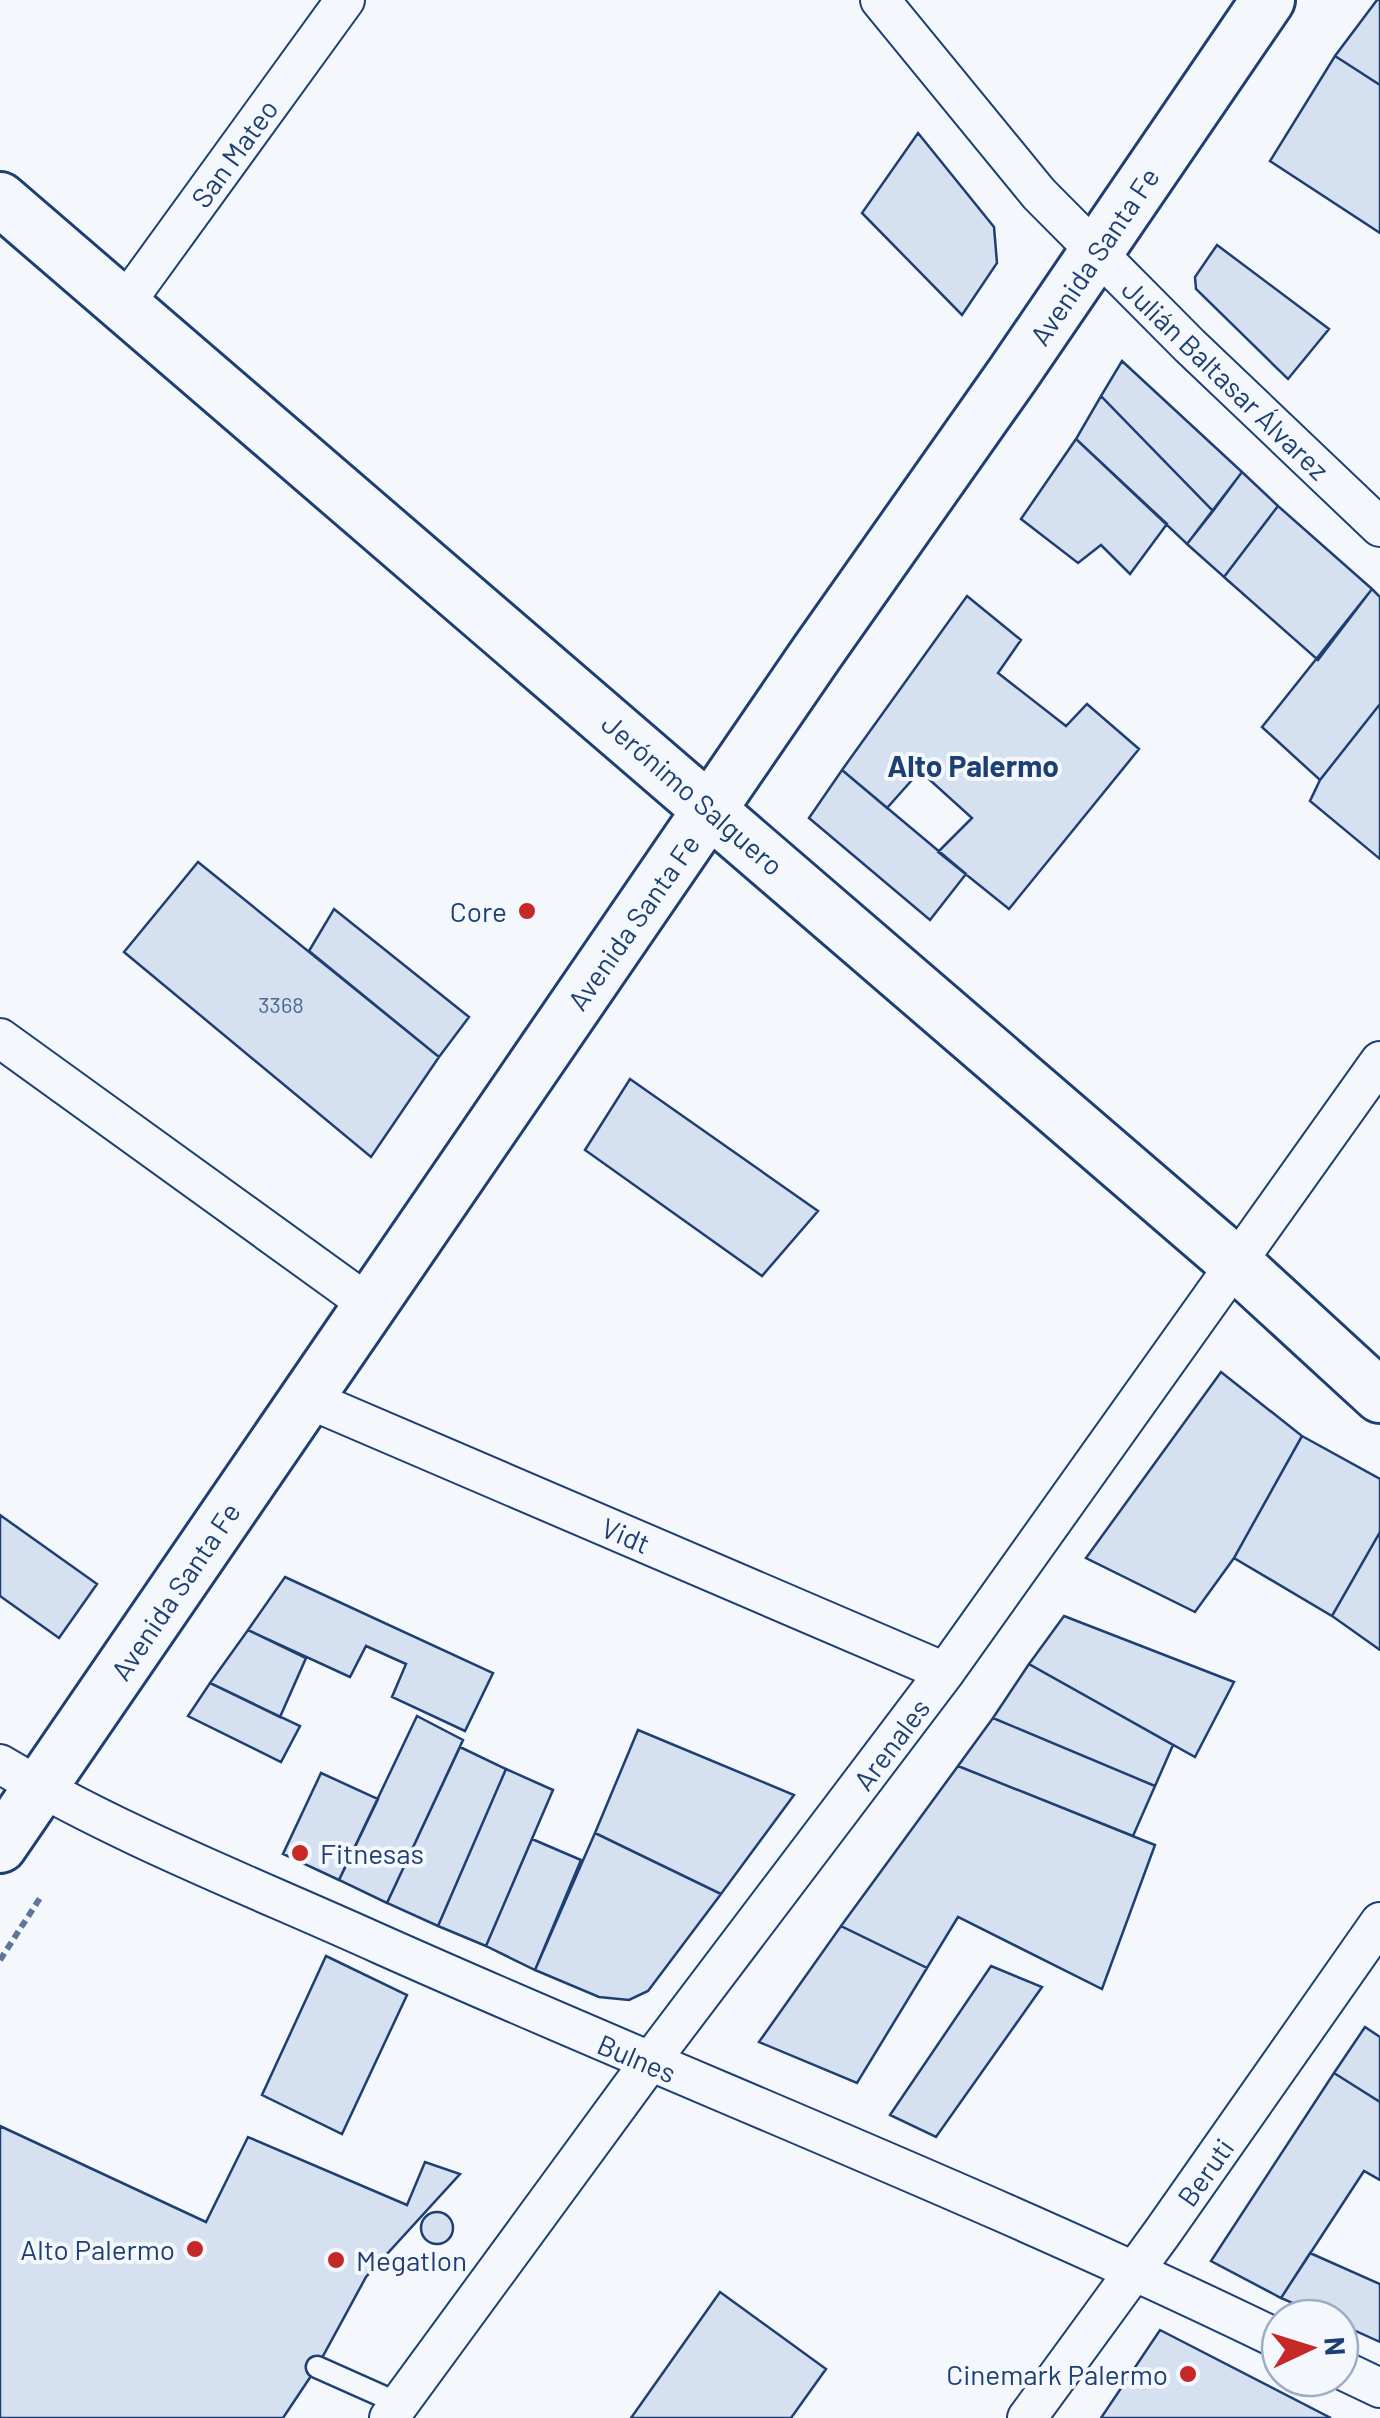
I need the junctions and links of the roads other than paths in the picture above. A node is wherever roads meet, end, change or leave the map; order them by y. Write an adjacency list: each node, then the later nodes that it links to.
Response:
1 (345, 0): 6 (street, San Mateo)
2 (880, 0): 5 (street, Julián Baltasar Álvarez)
3 (1268, 0): 5 (main road, Avenida Santa Fe)
4 (0, 199): 6 (main road, Jerónimo Salguero)
5 (1096, 253): 7 (street, Julián Baltasar Álvarez); 8 (main road, Avenida Santa Fe)
6 (123, 306): 8 (main road, Jerónimo Salguero)
7 (1380, 527)
8 (711, 809): 11 (main road, Jerónimo Salguero); 12 (main road, Avenida Santa Fe)
9 (0, 1038): 12 (street)
10 (1380, 1061): 11 (street, Arenales)
11 (1234, 1262): 13 (main road, Jerónimo Salguero); 15 (street, Arenales)
12 (371, 1306): 14 (main road, Avenida Santa Fe)
13 (1380, 1396)
14 (306, 1398): 15 (street, Vidt); 16 (main road, Avenida Santa Fe)
15 (945, 1672): 19 (street, Arenales)
16 (21, 1776): 17 (main road, Avenida Santa Fe); 19 (street, Bulnes)
17 (0, 1846)
18 (1380, 1922): 20 (street, Beruti)
19 (648, 2062): 20 (street, Bulnes); 23 (street, Arenales)
20 (1134, 2270): 21 (street, Bulnes); 24 (street, Beruti)
21 (1260, 2330)
22 (317, 2367): 23 (lane)
23 (394, 2411)
24 (1027, 2418)

